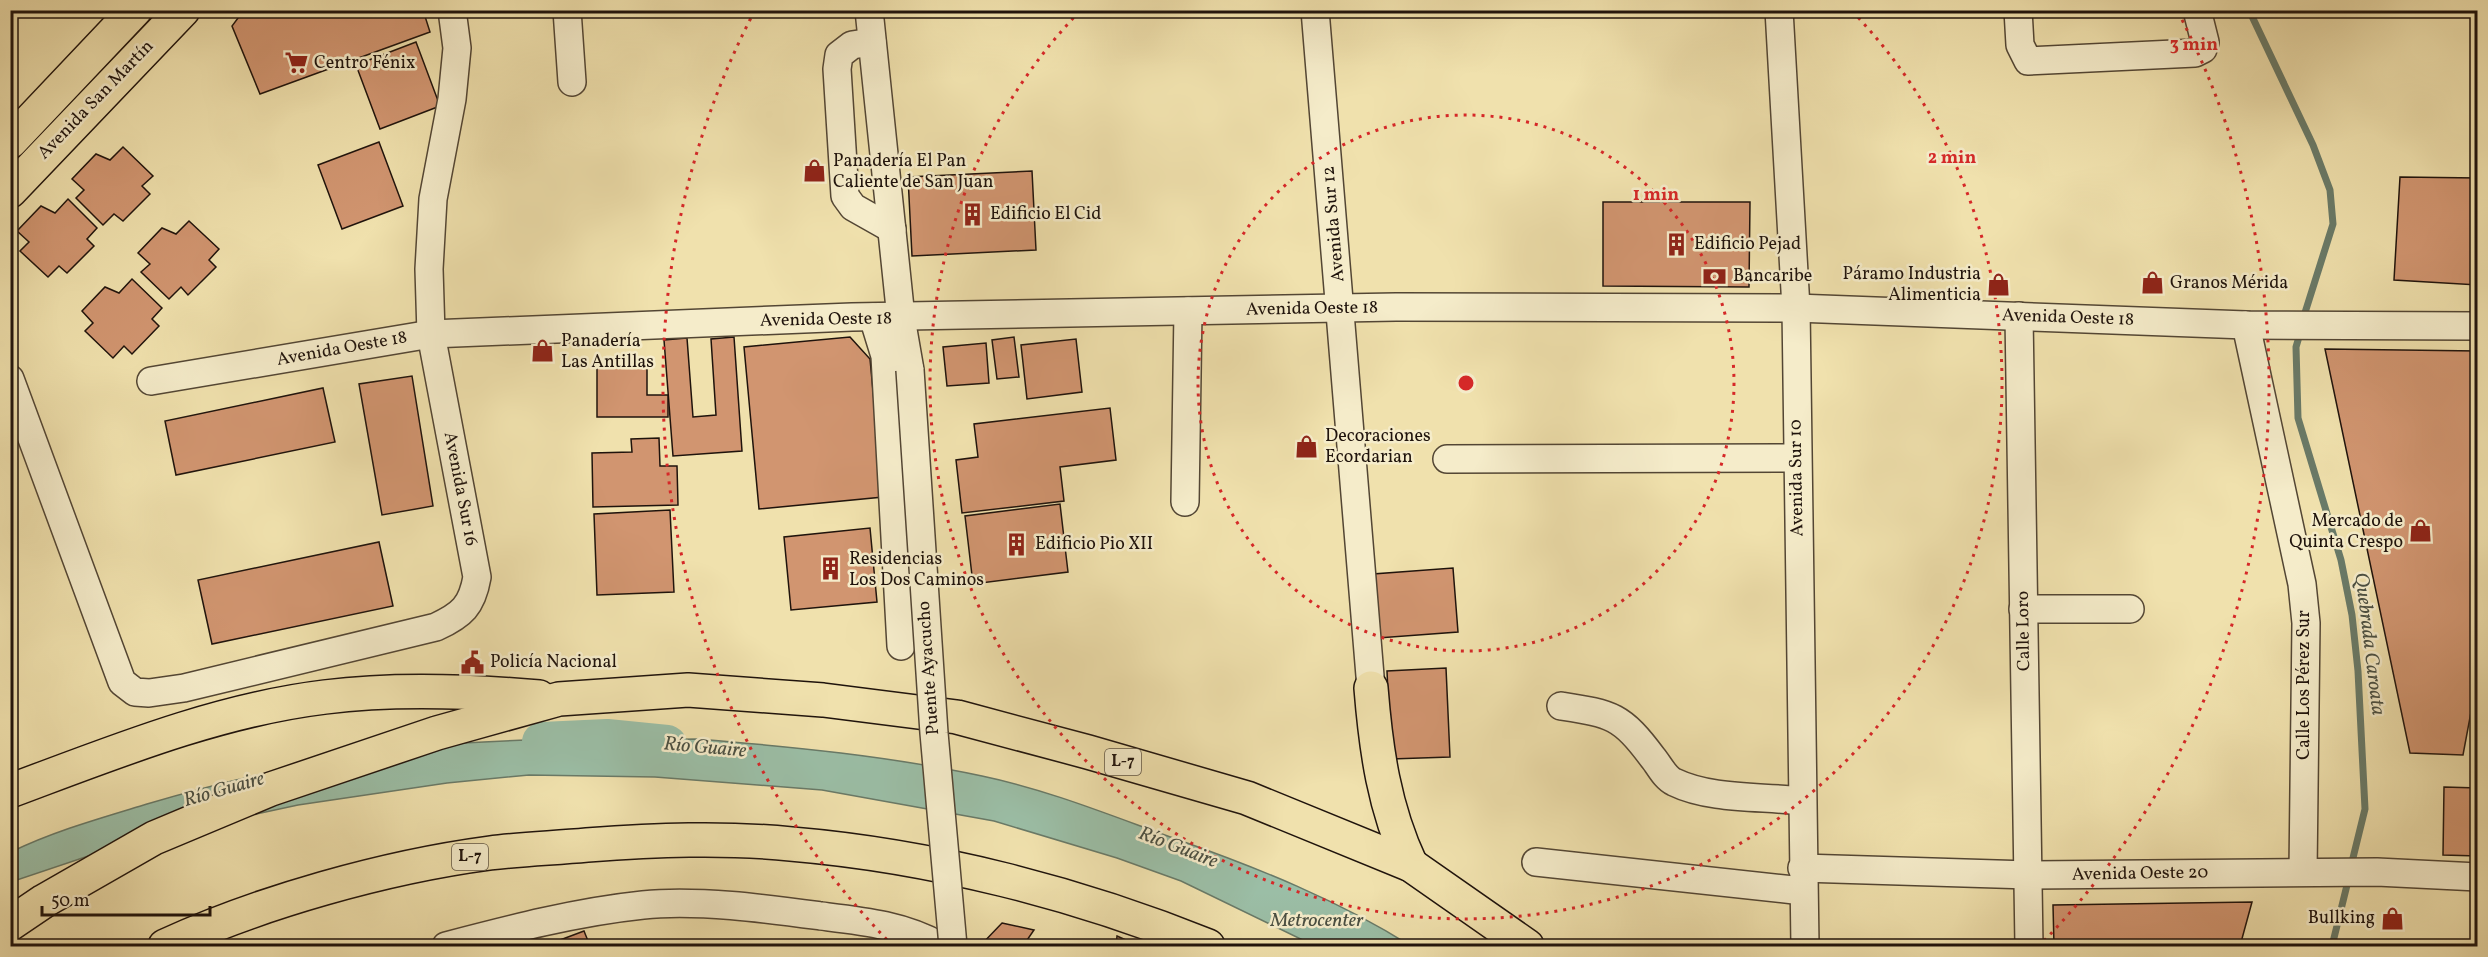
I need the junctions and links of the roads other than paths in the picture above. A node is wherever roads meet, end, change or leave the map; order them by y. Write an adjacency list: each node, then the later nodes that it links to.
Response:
1 (135, 10): 12 (main road, Avenida San Martín)
2 (183, 10): 13 (main road, Avenida San Martín)
3 (452, 10): 23 (street, Avenida Sur 16)
4 (567, 10): 11 (street)
5 (869, 10): 10 (street, Puente Ayacucho)
6 (1315, 10): 15 (street, Avenida Sur 12)
7 (1779, 10): 16 (street, Avenida Sur 10)
8 (2018, 10): 9 (street)
9 (2197, 10)
10 (873, 42): 14 (street, Puente Ayacucho); 14 (street)
11 (572, 82)
12 (10, 142)
13 (10, 191)
14 (892, 229): 20 (street, Puente Ayacucho)
15 (1341, 308): 16 (street, Avenida Oeste 18); 17 (street, Avenida Oeste 18); 32 (street, Avenida Sur 12)
16 (1796, 308): 19 (street, Avenida Oeste 18); 26 (street, Avenida Sur 10)
17 (1188, 311): 20 (street, Avenida Oeste 18); 28 (street)
18 (873, 316): 20 (street, Avenida Oeste 18); 23 (street, Avenida Oeste 18); 31 (street)
19 (2019, 316): 21 (street, Avenida Oeste 18); 29 (street, Calle Loro)
20 (901, 318): 47 (street, Puente Ayacucho, bridge)
21 (2246, 325): 22 (street, Avenida Oeste 18); 39 (street, Calle Los Pérez Sur)
22 (2478, 326)
23 (430, 334): 24 (street, Avenida Sur 16); 25 (street, Avenida Oeste 18)
24 (10, 380)
25 (151, 381)
26 (1797, 458): 27 (street); 36 (street, Avenida Sur 10)
27 (1447, 459)
28 (1185, 502)
29 (2023, 609): 30 (street); 40 (street, Calle Loro)
30 (2130, 609)
31 (901, 646)
32 (1371, 688): 38 (main road)
33 (559, 699): 35 (main road); 38 (main road, L-7); 43 (main road, L-7)
34 (1561, 706): 36 (street)
35 (10, 791)
36 (1801, 801): 42 (street, Avenida Sur 10)
37 (1536, 862): 42 (street, Avenida Oeste 20)
38 (1411, 865): 49 (main road, L-7)
39 (2303, 872): 40 (street, Avenida Oeste 20); 41 (street, Avenida Oeste 20)
40 (2029, 875): 42 (street, Avenida Oeste 20); 51 (street, Calle Loro)
41 (2478, 877)
42 (1802, 880): 50 (street, Avenida Sur 10)
43 (10, 924)
44 (930, 944): 46 (street)
45 (165, 946): 48 (main road, L-7)
46 (446, 946)
47 (953, 946)
48 (1208, 946)
49 (1527, 946)
50 (1805, 946)
51 (2029, 946)

